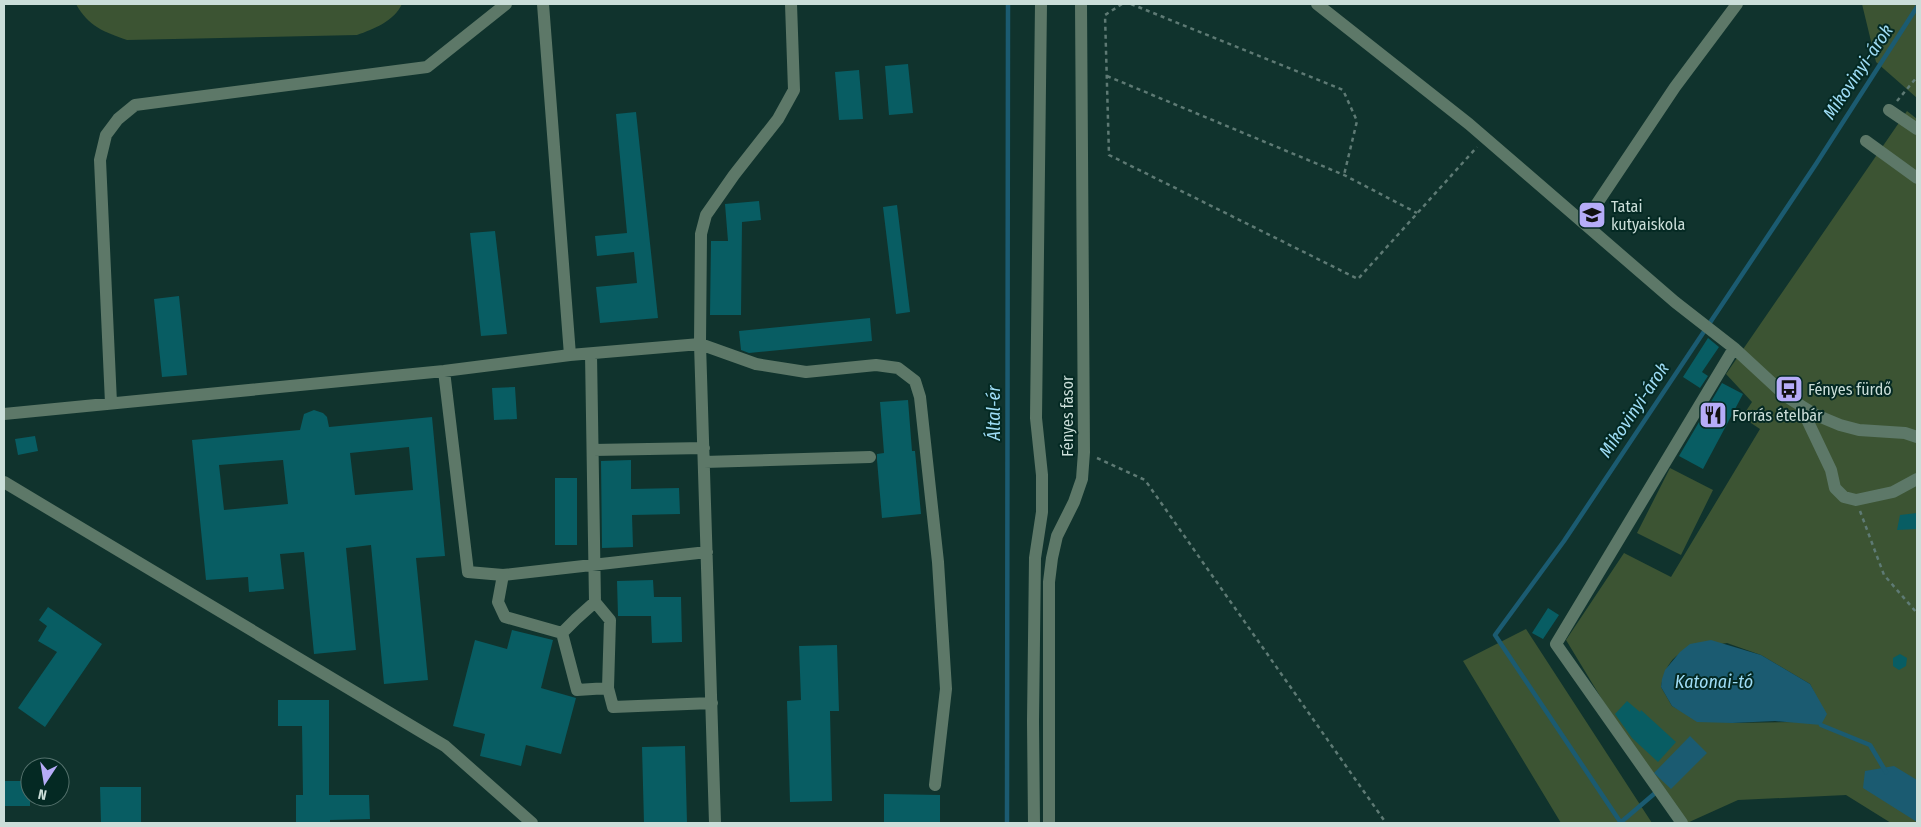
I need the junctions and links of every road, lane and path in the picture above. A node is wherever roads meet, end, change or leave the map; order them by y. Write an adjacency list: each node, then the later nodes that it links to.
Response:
1 (506, 4): 25 (street)
2 (543, 4): 23 (street)
3 (791, 4): 20 (street)
4 (1041, 4): 48 (street)
5 (1081, 4): 31 (street, Fényes fasor)
6 (1122, 4): 10 (path)
7 (1131, 4): 16 (path)
8 (1317, 4): 14 (street)
9 (1737, 4): 19 (street)
10 (1107, 76): 16 (path); 18 (path)
11 (1917, 77): 12 (path)
12 (1889, 110): 13 (street)
13 (1917, 129)
14 (1484, 138): 18 (path); 19 (street)
15 (1866, 141): 17 (street)
16 (1344, 175): 18 (path)
17 (1917, 178)
18 (1418, 213)
19 (1584, 223): 21 (street)
20 (700, 344): 22 (street); 29 (street); 45 (street)
21 (1734, 348): 26 (street); 51 (street)
22 (591, 354): 23 (street); 30 (street)
23 (570, 355): 24 (street)
24 (444, 371): 25 (street); 39 (street)
25 (111, 403): 27 (street)
26 (1801, 406): 28 (street); 36 (street)
27 (4, 414)
28 (1917, 437)
29 (704, 448): 30 (street); 33 (street)
30 (592, 450): 38 (street)
31 (1084, 452): 49 (street, Fényes fasor); 50 (path)
32 (870, 457): 33 (street)
33 (704, 462): 37 (street)
34 (1917, 479): 36 (street)
35 (4, 482): 46 (street)
36 (1856, 500): 41 (path)
37 (707, 552): 38 (street); 44 (street)
38 (594, 564): 39 (street); 40 (street)
39 (503, 575): 42 (street)
40 (595, 602): 42 (street); 43 (street)
41 (1917, 613)
42 (562, 633): 43 (street)
43 (608, 688): 44 (street)
44 (712, 702): 47 (street)
45 (935, 785)
46 (532, 823)
47 (715, 823)
48 (1034, 823)
49 (1049, 823)
50 (1386, 823)
51 (1682, 823)

